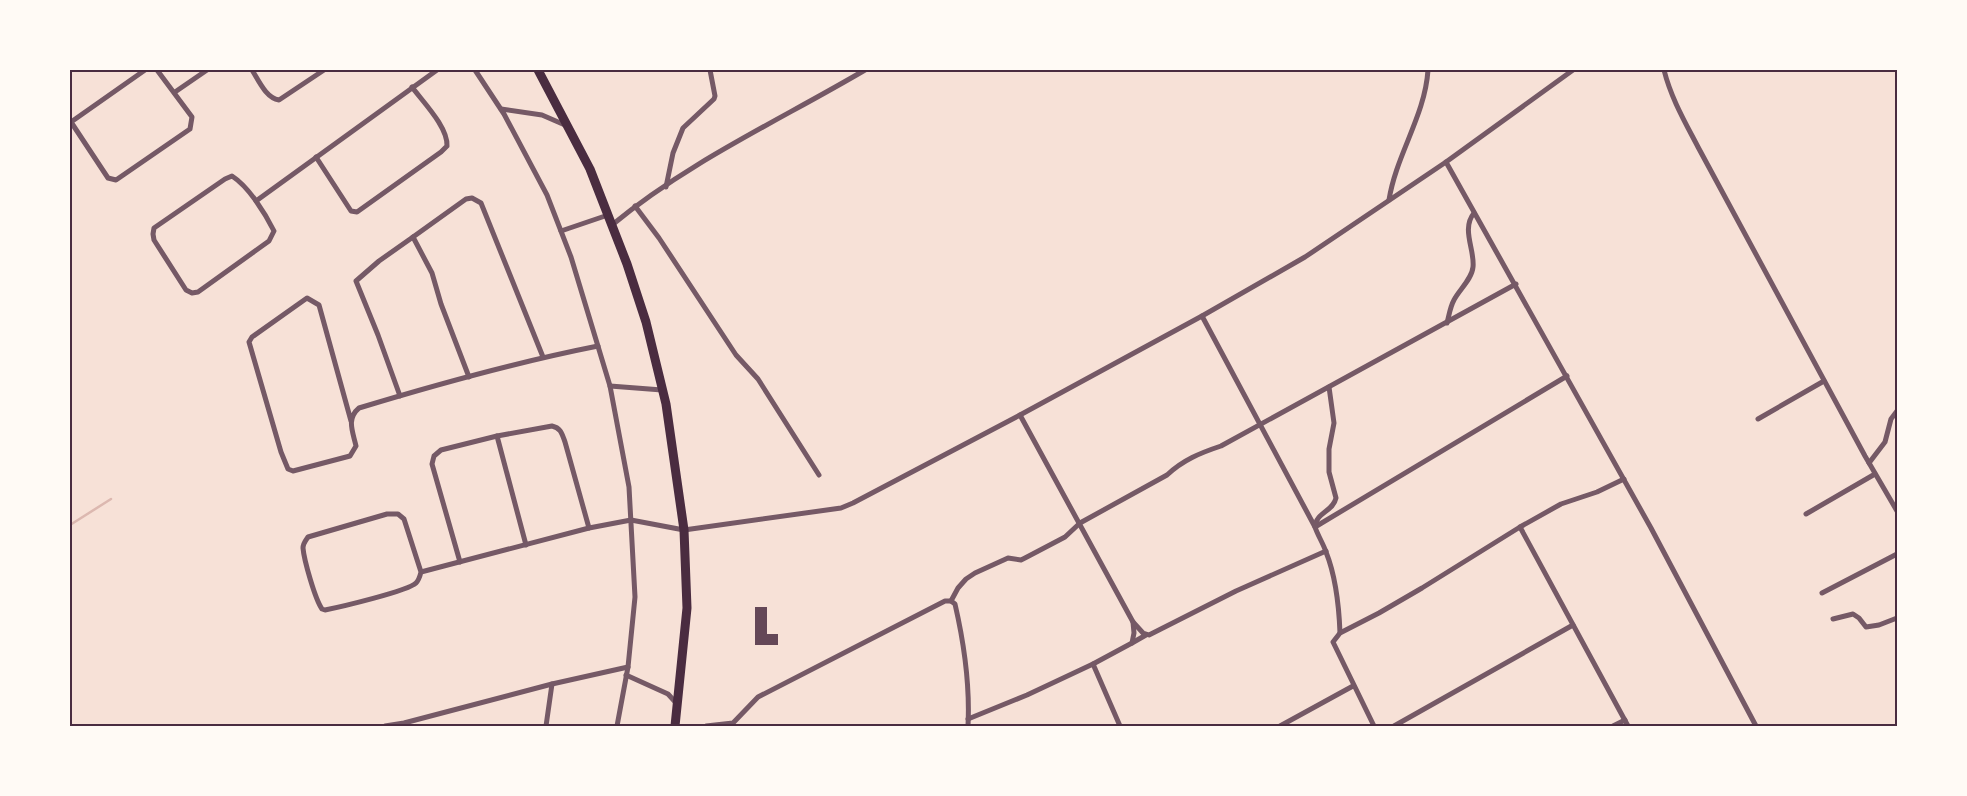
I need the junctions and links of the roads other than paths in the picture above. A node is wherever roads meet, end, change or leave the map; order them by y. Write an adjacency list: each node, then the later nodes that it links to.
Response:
1 (144, 70): 15 (street)
2 (158, 70): 15 (street)
3 (207, 70): 15 (street)
4 (252, 70): 5 (street)
5 (324, 70)
6 (437, 70): 14 (street)
7 (475, 70): 16 (street)
8 (538, 70): 17 (highway)
9 (710, 70): 20 (street)
10 (865, 70): 20 (street)
11 (1428, 70): 21 (street)
12 (1573, 70): 19 (street)
13 (1664, 70): 36 (street)
14 (412, 87): 18 (street); 18 (street)
15 (175, 92)
16 (501, 109): 17 (street); 27 (street)
17 (568, 127): 25 (highway)
18 (316, 158): 22 (street)
19 (1446, 162): 21 (street); 24 (street)
20 (666, 187): 23 (street)
21 (1389, 200): 30 (street)
22 (256, 201): 22 (street)
23 (635, 206): 26 (street); 49 (street)
24 (1474, 213): 29 (street); 31 (street)
25 (608, 215): 26 (highway); 27 (street)
26 (612, 225): 39 (highway)
27 (561, 231): 32 (street)
28 (414, 237): 33 (street); 35 (street); 40 (street)
29 (1516, 284): 31 (street); 34 (street)
30 (1202, 316): 42 (street); 45 (street)
31 (1447, 323): 38 (street)
32 (598, 346): 33 (street); 37 (street)
33 (543, 357): 35 (street)
34 (1568, 376): 50 (street); 57 (street)
35 (469, 377): 40 (street)
36 (1824, 381): 43 (street); 47 (street)
37 (610, 386): 39 (street); 55 (street)
38 (1329, 387): 45 (street); 57 (street)
39 (662, 390): 60 (highway)
40 (400, 396): 44 (street)
41 (1897, 411): 47 (street)
42 (1020, 415): 56 (street); 60 (street)
43 (1758, 419)
44 (351, 422): 44 (street)
45 (1260, 424): 56 (street); 57 (street)
46 (497, 436): 59 (street); 61 (street); 64 (street)
47 (1869, 463): 48 (street)
48 (1875, 474): 52 (street); 54 (street)
49 (819, 475)
50 (1624, 479): 58 (street); 96 (street)
51 (1897, 498): 52 (street)
52 (1892, 502): 53 (street)
53 (1897, 511)
54 (1806, 514)
55 (631, 520): 59 (street); 60 (street); 76 (street)
56 (1080, 524): 67 (street); 70 (street)
57 (1315, 527): 62 (street)
58 (1520, 527): 71 (street); 72 (street)
59 (589, 528): 61 (street)
60 (684, 530): 80 (highway)
61 (526, 546): 64 (street)
62 (1326, 551): 72 (street); 73 (street)
63 (1897, 554): 66 (street)
64 (460, 562): 65 (street)
65 (421, 572): 65 (street)
66 (1822, 594)
67 (951, 601): 81 (street); 83 (street)
68 (1897, 618): 69 (street)
69 (1833, 619)
70 (1132, 622): 73 (street); 74 (street)
71 (1573, 625): 82 (street); 93 (street)
72 (1340, 633): 79 (street)
73 (1146, 635): 74 (street)
74 (1132, 643): 75 (street)
75 (1092, 664): 81 (street); 90 (street)
76 (628, 667): 77 (street); 78 (street)
77 (626, 675): 80 (street); 86 (street)
78 (552, 684): 84 (street); 85 (street)
79 (1353, 686): 91 (street); 92 (street)
80 (678, 705): 87 (highway)
81 (968, 719): 89 (street)
82 (1625, 720): 94 (street); 95 (street)
83 (735, 724): 88 (street)
84 (385, 726)
85 (546, 726)
86 (617, 726)
87 (676, 726)
88 (706, 726)
89 (968, 726)
90 (1120, 726)
91 (1280, 726)
92 (1374, 726)
93 (1394, 726)
94 (1613, 726)
95 (1628, 726)
96 (1756, 726)

